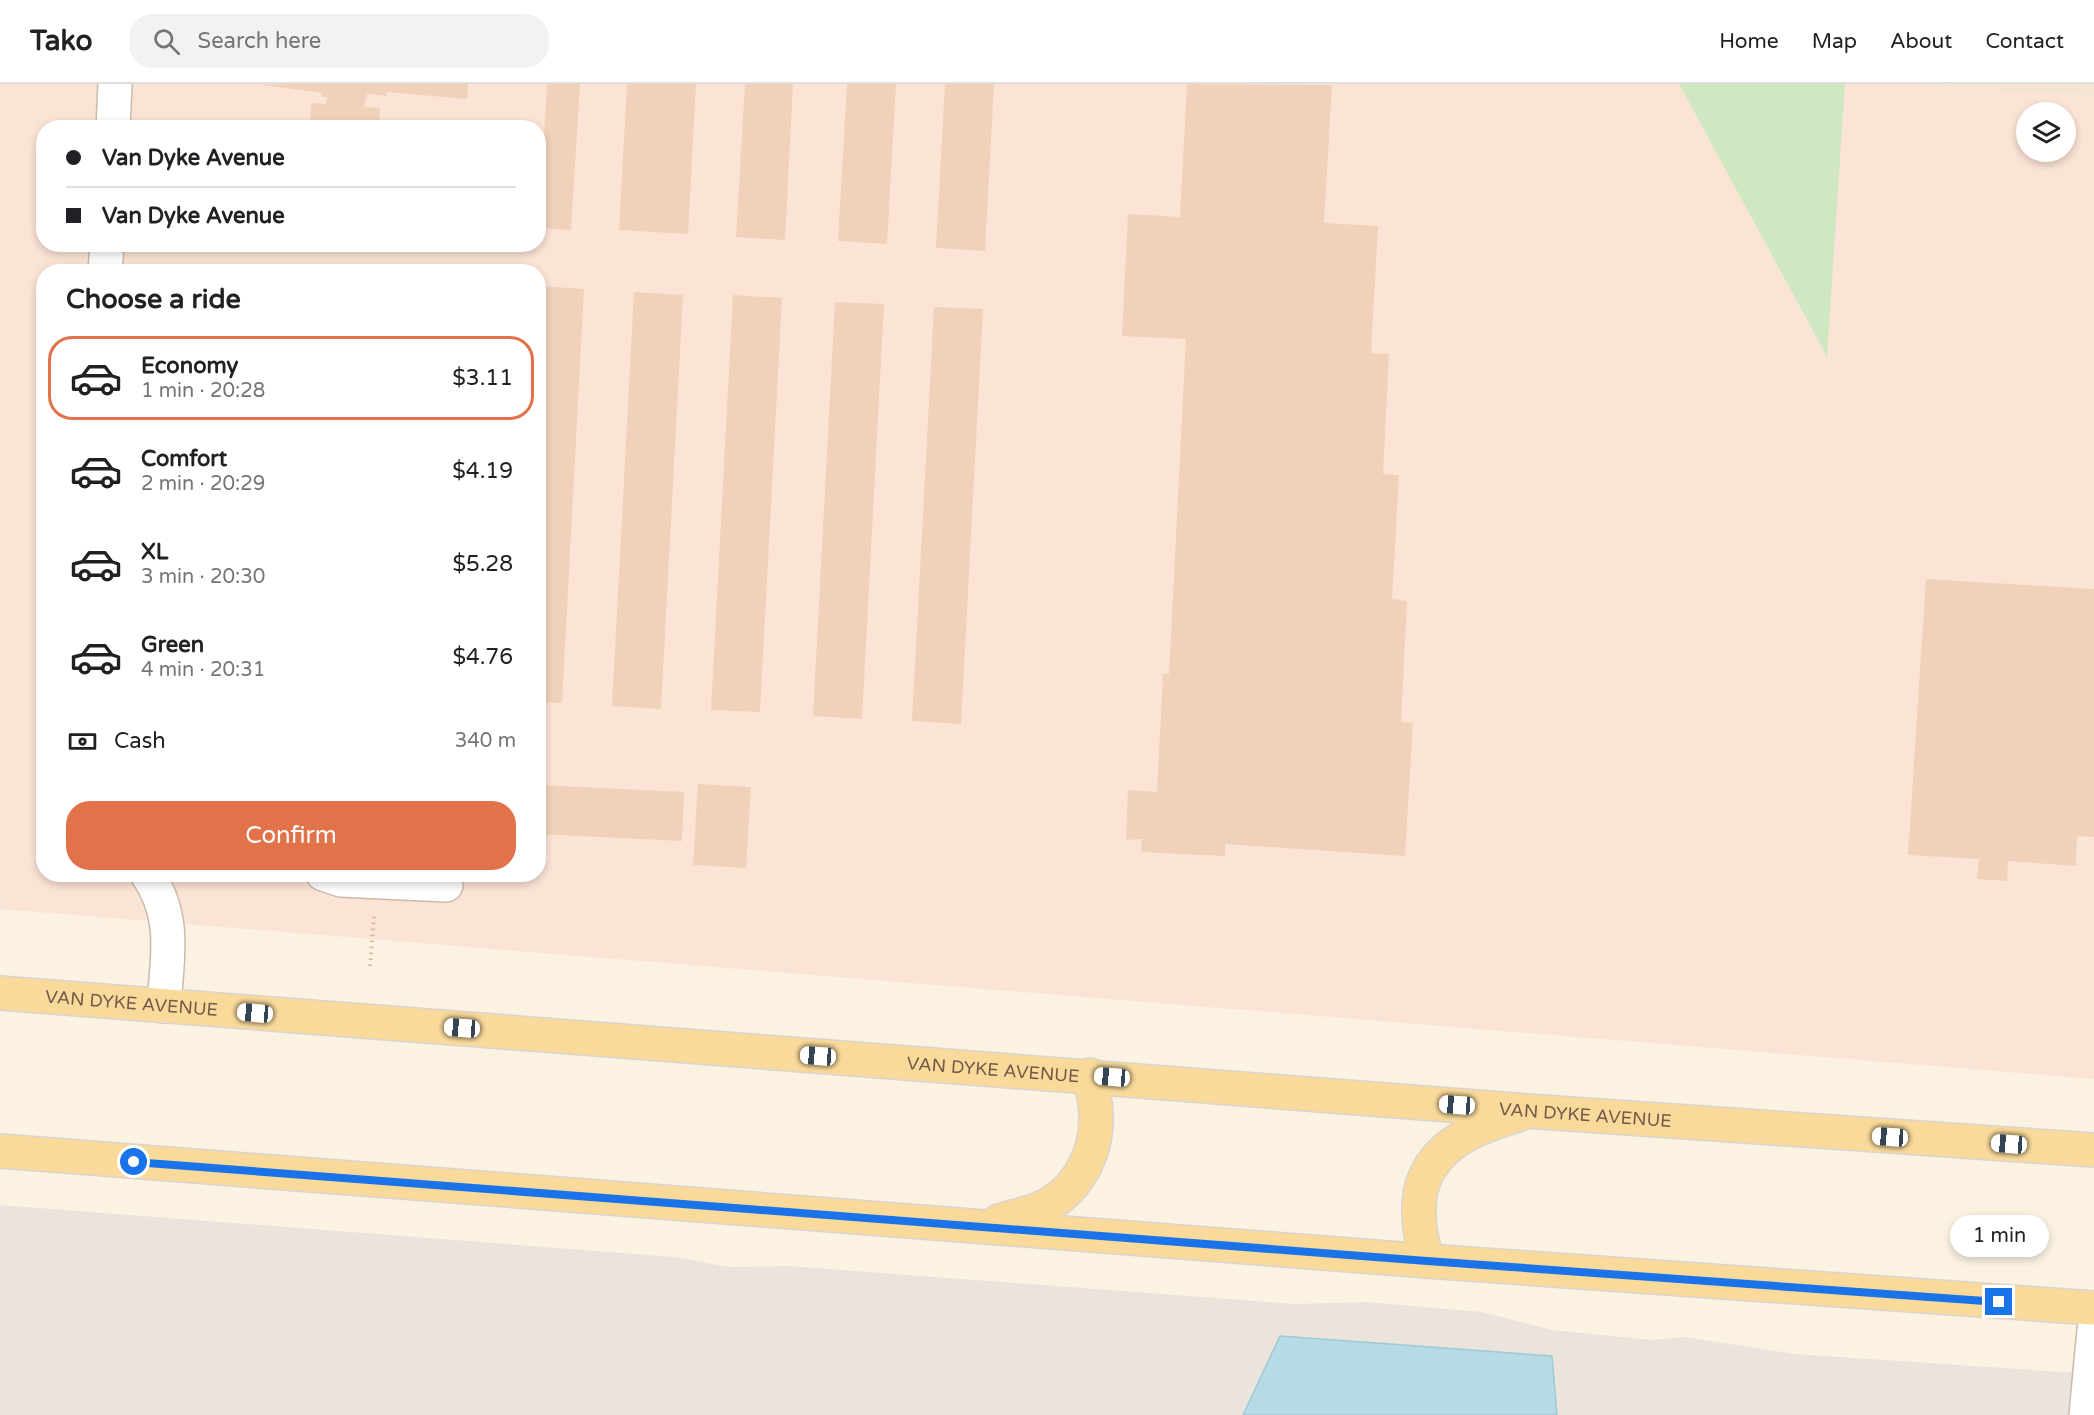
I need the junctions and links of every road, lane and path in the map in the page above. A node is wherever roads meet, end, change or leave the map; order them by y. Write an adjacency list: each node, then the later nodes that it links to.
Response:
1 (115, 84): 2 (lane)
2 (113, 120)
3 (153, 882): 9 (lane)
4 (383, 882): 5 (lane)
5 (446, 885)
6 (375, 911): 7 (path)
7 (370, 966)
8 (0, 993): 9 (main road, VAN DYKE AVENUE)
9 (164, 1006): 10 (main road, VAN DYKE AVENUE)
10 (1090, 1075): 11 (main road, VAN DYKE AVENUE); 14 (main road)
11 (1527, 1111): 12 (main road, VAN DYKE AVENUE); 15 (main road)
12 (2094, 1150)
13 (0, 1151): 14 (main road)
14 (980, 1226): 15 (main road)
15 (1427, 1261): 16 (main road)
16 (2094, 1308)
17 (2094, 1330): 18 (lane)
18 (2086, 1415)

